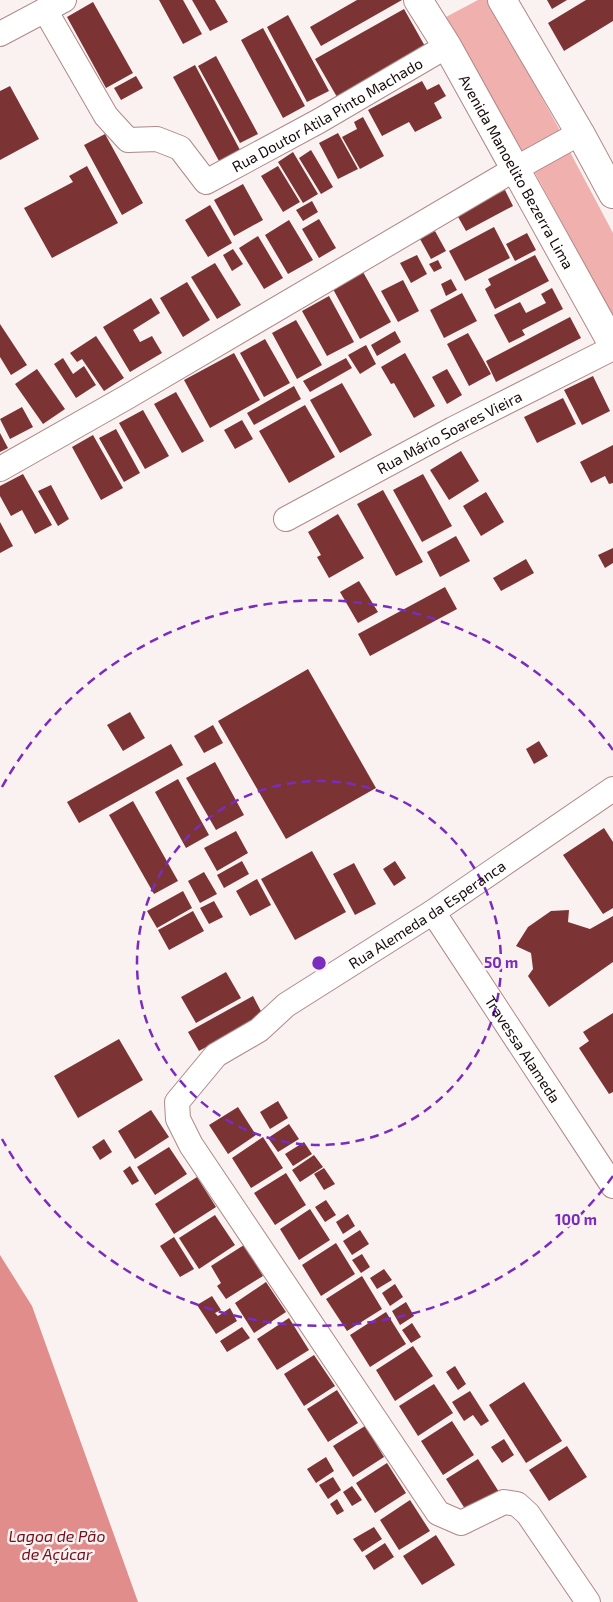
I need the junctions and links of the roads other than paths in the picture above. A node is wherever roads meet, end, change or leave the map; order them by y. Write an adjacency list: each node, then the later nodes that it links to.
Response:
1 (502, 0): 6 (street)
2 (427, 3): 5 (street, Avenida Manoelito Bezerra Lima)
3 (55, 5): 4 (street); 5 (street, Rua Doutor Atila Pinto Machado)
4 (0, 34)
5 (447, 46): 7 (street, Avenida Manoelito Bezerra Lima)
6 (580, 133): 7 (street); 8 (street)
7 (516, 169): 9 (street, Avenida Manoelito Bezerra Lima); 10 (street)
8 (613, 194)
9 (613, 346): 11 (street, Rua Mário Soares Vieira)
10 (0, 468)
11 (286, 519)
12 (613, 789): 13 (street, Rua Alemeda da Esperanca)
13 (433, 912): 14 (street, Travessa Alameda); 15 (street, Rua Alemeda da Esperanca)
14 (613, 1186)
15 (588, 1602)

